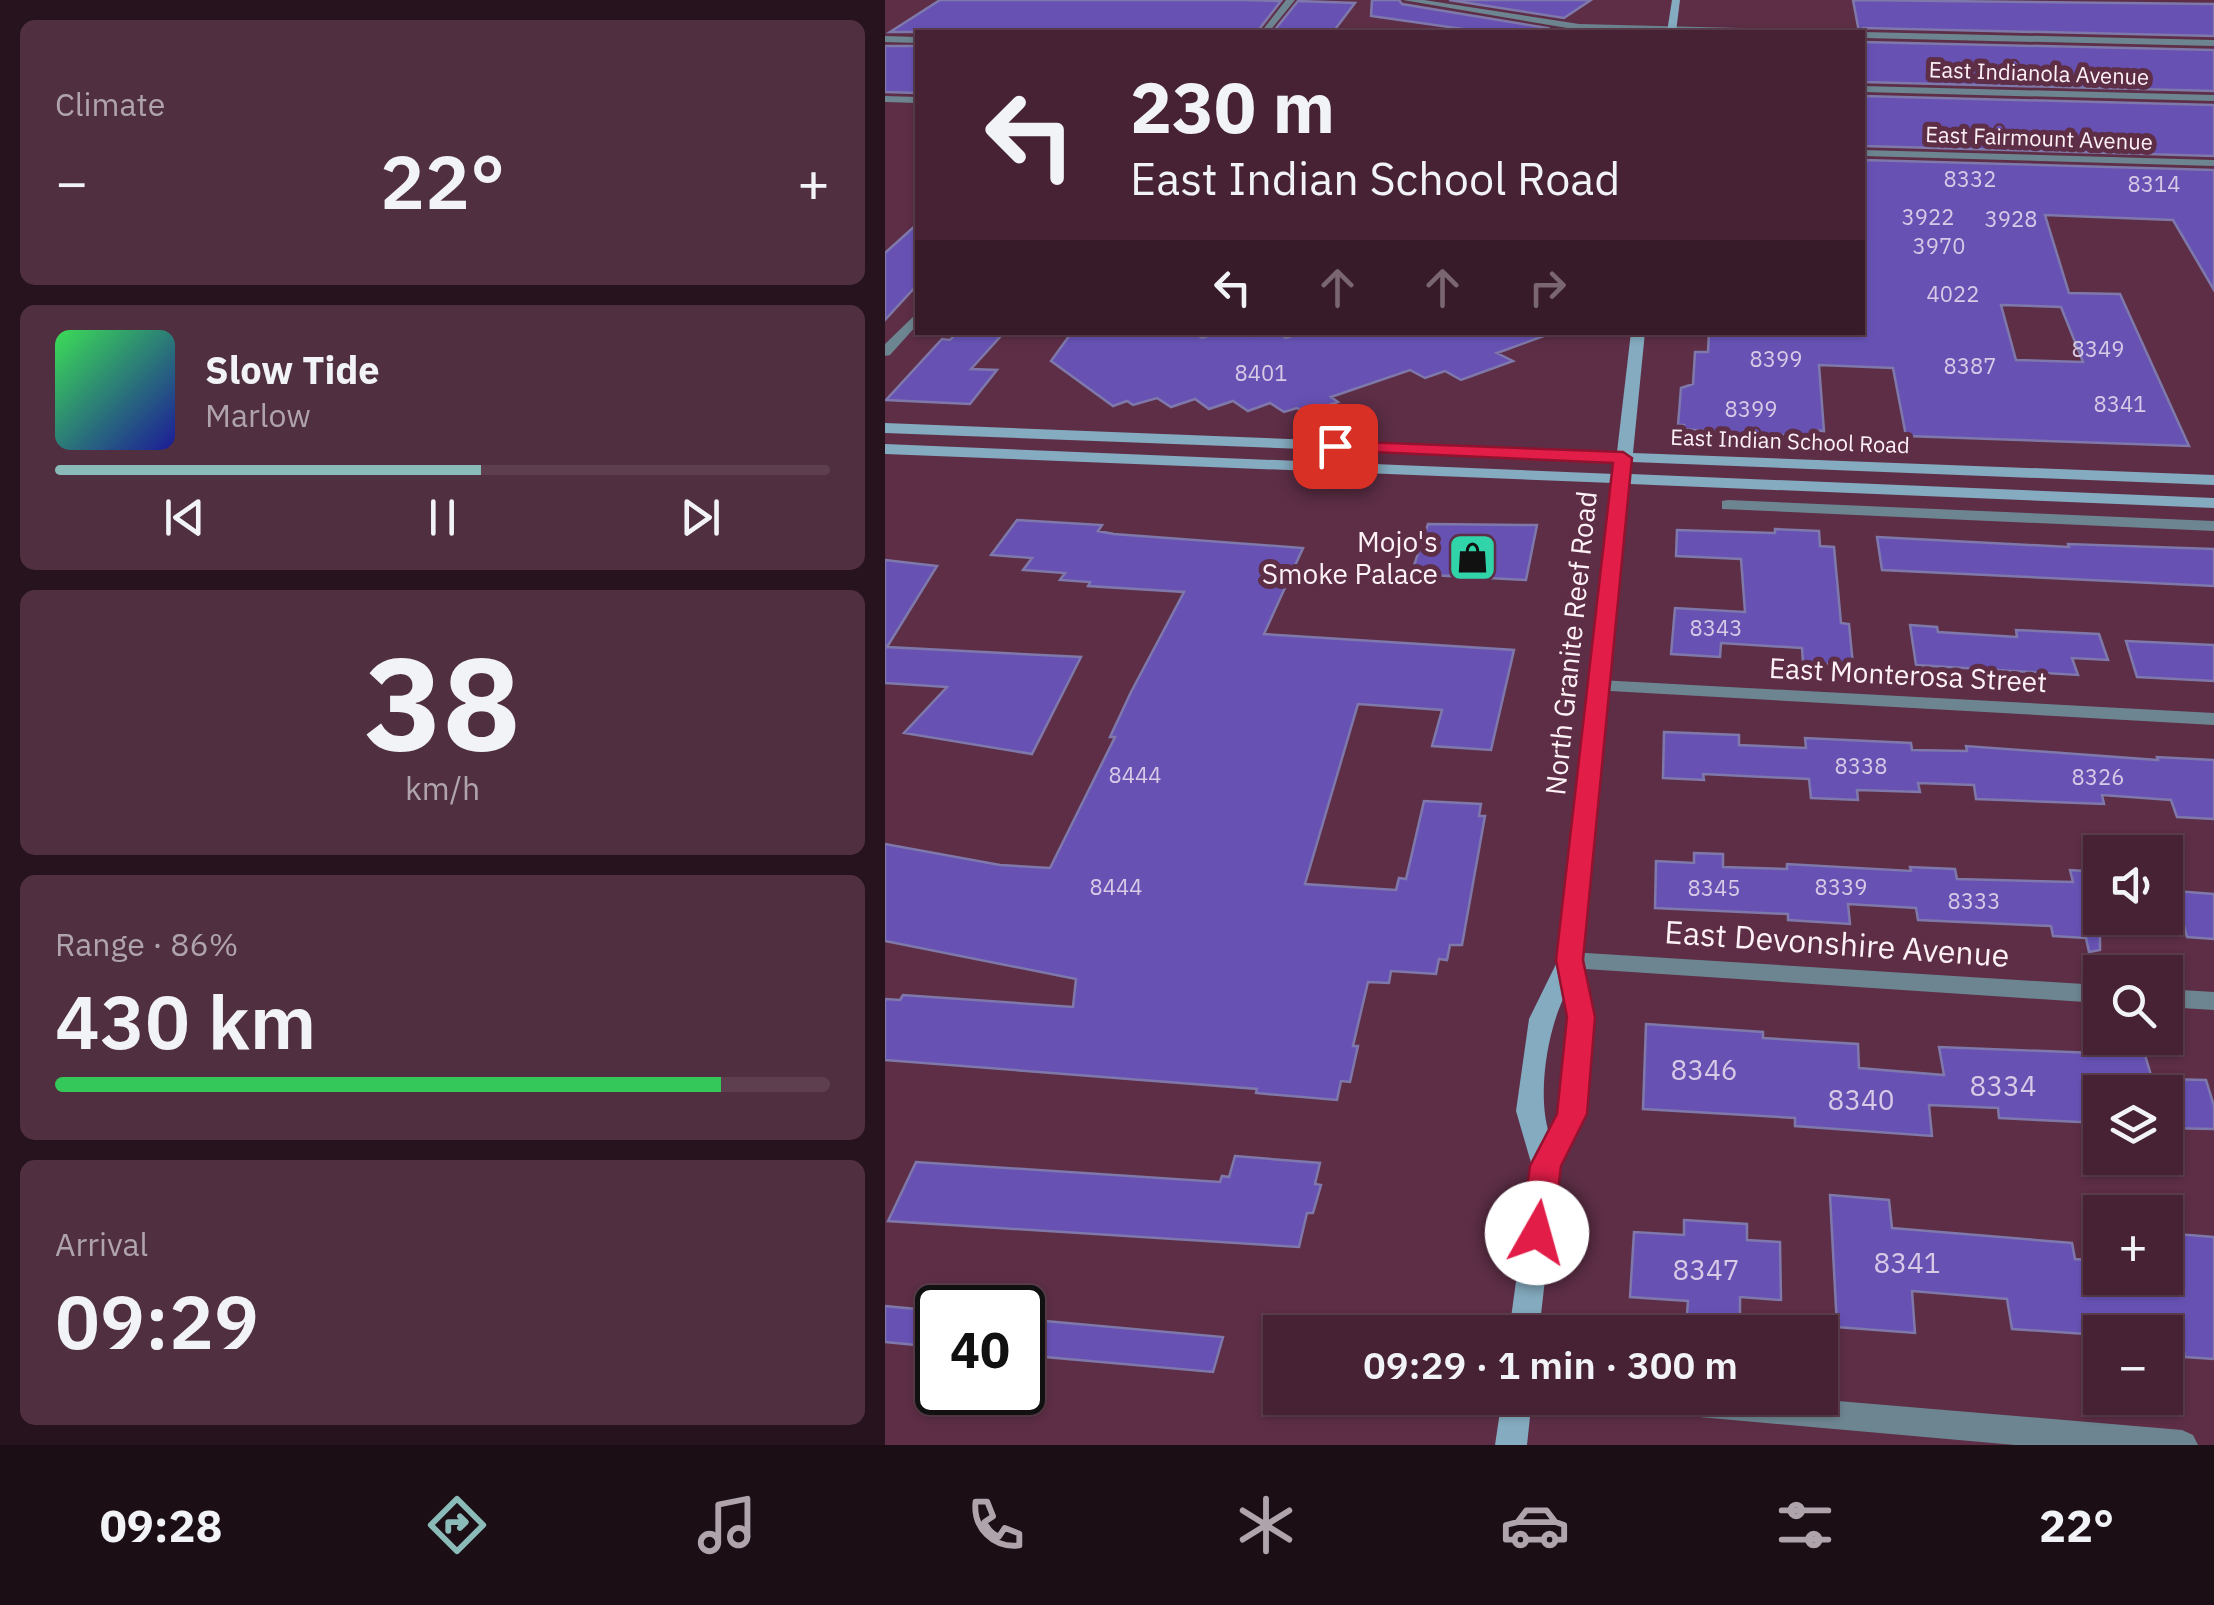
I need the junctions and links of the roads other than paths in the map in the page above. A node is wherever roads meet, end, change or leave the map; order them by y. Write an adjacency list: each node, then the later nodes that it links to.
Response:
1 (1291, 0): 4 (street)
2 (1407, 0): 5 (street)
3 (1676, 0): 6 (main road)
4 (1267, 30)
5 (1657, 30)
6 (1672, 30)
7 (1865, 34): 10 (street)
8 (885, 39): 9 (street)
9 (915, 40)
10 (2214, 43)
11 (1865, 88): 12 (street, East Indianola Avenue)
12 (2214, 98)
13 (885, 100): 14 (street)
14 (915, 100)
15 (1865, 153): 16 (street, East Fairmount Avenue)
16 (2214, 163)
17 (915, 319): 18 (street)
18 (893, 335): 20 (street)
19 (1638, 335): 23 (main road, North Granite Reef Road)
20 (885, 352)
21 (885, 428): 23 (main road, East Indian School Road)
22 (885, 450): 24 (main road, East Indian School Road)
23 (1623, 458): 24 (main road, North Granite Reef Road); 25 (main road, East Indian School Road)
24 (1621, 479): 26 (main road, East Indian School Road); 31 (main road, North Granite Reef Road)
25 (2214, 480)
26 (1768, 484): 27 (main road, East Indian School Road); 29 (street, East Indian School Road)
27 (2214, 503)
28 (1728, 505): 29 (street)
29 (1769, 507): 30 (street)
30 (2214, 526)
31 (1599, 686): 32 (street, East Monterosa Street); 33 (main road, North Granite Reef Road)
32 (2214, 719)
33 (1570, 960): 34 (street, East Devonshire Avenue); 37 (main road, North Granite Reef Road); 37 (main road, North Granite Reef Road)
34 (2083, 993)
35 (2183, 999): 36 (street)
36 (2214, 1001)
37 (1545, 1166): 38 (main road, North Granite Reef Road)
38 (1526, 1315)
39 (1515, 1415): 41 (main road)
40 (1838, 1415): 42 (street)
41 (1511, 1445)
42 (2183, 1445)

